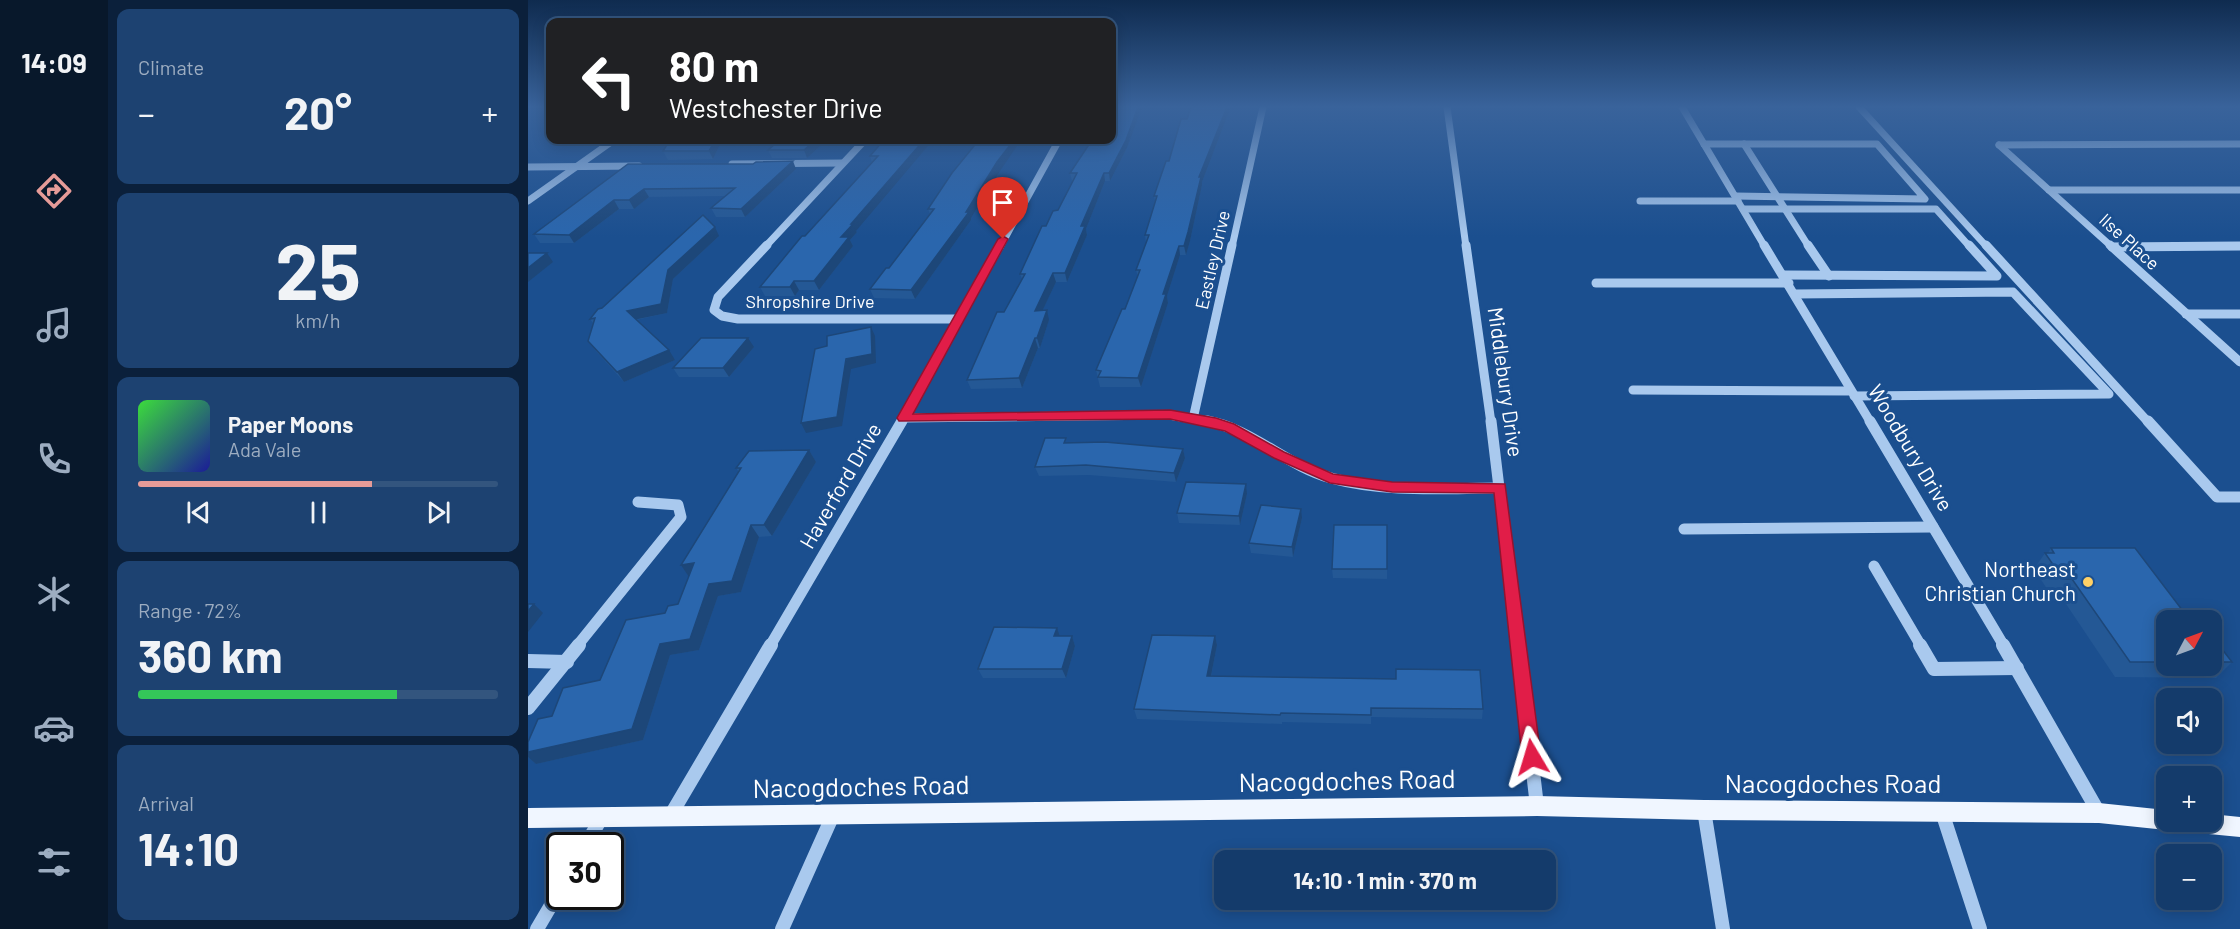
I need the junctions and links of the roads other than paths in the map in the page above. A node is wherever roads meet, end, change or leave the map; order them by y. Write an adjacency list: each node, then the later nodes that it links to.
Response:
1 (599, 150): 15 (street)
2 (855, 150): 11 (street, Shropshire Drive)
3 (1053, 150): 31 (street, Haverford Drive)
4 (1253, 150): 36 (street, Eastley Drive)
5 (1453, 150): 37 (street, Middlebury Drive)
6 (1708, 150): 21 (street, Woodbury Drive)
7 (1748, 150): 18 (street)
8 (1883, 150): 18 (street)
9 (1899, 150): 38 (street)
10 (2005, 150): 16 (street, Ilse Place)
11 (842, 163): 12 (street); 31 (street, Shropshire Drive)
12 (726, 164)
13 (645, 166): 15 (street)
14 (528, 167): 15 (street)
15 (576, 167): 19 (street)
16 (2049, 190): 17 (street); 24 (street, Ilse Place)
17 (2240, 190)
18 (1776, 197): 21 (street); 22 (street)
19 (528, 201)
20 (1640, 201): 21 (street)
21 (1739, 202): 22 (street); 26 (street, Woodbury Drive)
22 (1783, 209): 25 (street); 25 (street)
23 (2240, 246): 24 (street)
24 (2112, 247): 29 (street, Ilse Place)
25 (1829, 276): 26 (street)
26 (1787, 279): 27 (street); 28 (street, Woodbury Drive)
27 (1596, 283)
28 (1795, 294): 34 (street, Woodbury Drive); 34 (street)
29 (2186, 314): 30 (street); 32 (street, Ilse Place)
30 (2240, 314)
31 (958, 319): 35 (street, Haverford Drive)
32 (2240, 362)
33 (1633, 390): 34 (street)
34 (1853, 394): 40 (street, Woodbury Drive)
35 (904, 418): 36 (street); 54 (street, Haverford Drive)
36 (1193, 419): 37 (street)
37 (1500, 488): 47 (street, Middlebury Drive)
38 (2240, 497)
39 (638, 502): 44 (street)
40 (1933, 527): 41 (street); 45 (street, Woodbury Drive)
41 (1684, 529)
42 (1874, 566): 45 (street)
43 (528, 661): 44 (street)
44 (567, 662): 46 (street)
45 (2017, 668): 50 (street, Woodbury Drive)
46 (528, 708)
47 (1537, 806): 48 (main road, Nacogdoches Road); 51 (main road, Nacogdoches Road)
48 (1704, 810): 49 (main road, Nacogdoches Road); 62 (street)
49 (1942, 812): 50 (main road, Nacogdoches Road); 63 (street)
50 (2099, 813): 55 (main road, Nacogdoches Road)
51 (833, 815): 54 (main road, Nacogdoches Road); 61 (street)
52 (602, 817): 53 (main road, Nacogdoches Road); 54 (main road, Nacogdoches Road); 58 (street)
53 (528, 818)
54 (669, 818)
55 (2156, 819)
56 (2222, 825): 57 (main road)
57 (2240, 827)
58 (593, 832)
59 (548, 910): 60 (street)
60 (537, 929)
61 (782, 929)
62 (1723, 929)
63 (1980, 929)

